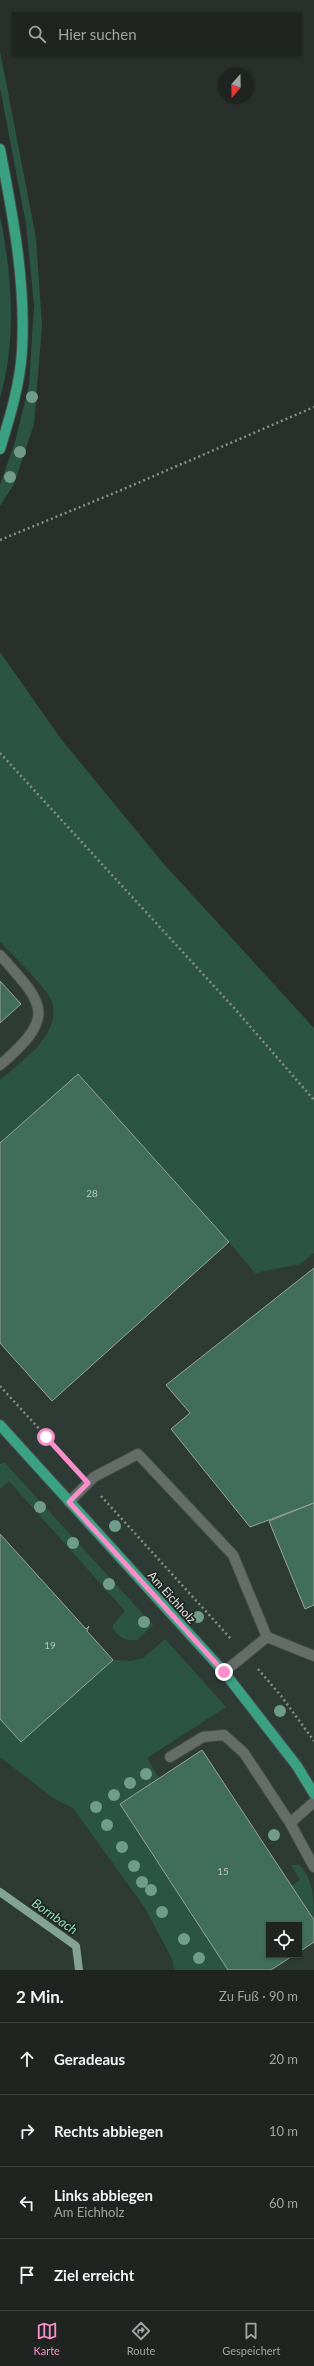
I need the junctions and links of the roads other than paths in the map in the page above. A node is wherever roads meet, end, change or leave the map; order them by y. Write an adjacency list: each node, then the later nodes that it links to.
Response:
1 (0, 149): 2 (main road)
2 (0, 449)
3 (0, 955): 4 (lane)
4 (0, 1065)
5 (0, 1426): 6 (main road, Am Eichholz)
6 (69, 1502): 7 (lane); 9 (main road, Am Eichholz)
7 (267, 1637): 8 (lane); 9 (lane)
8 (314, 1656)
9 (224, 1672): 11 (main road, Am Eichholz)
10 (170, 1757): 13 (lane)
11 (314, 1794)
12 (314, 1802): 13 (lane)
13 (290, 1823): 14 (lane)
14 (314, 1867)

